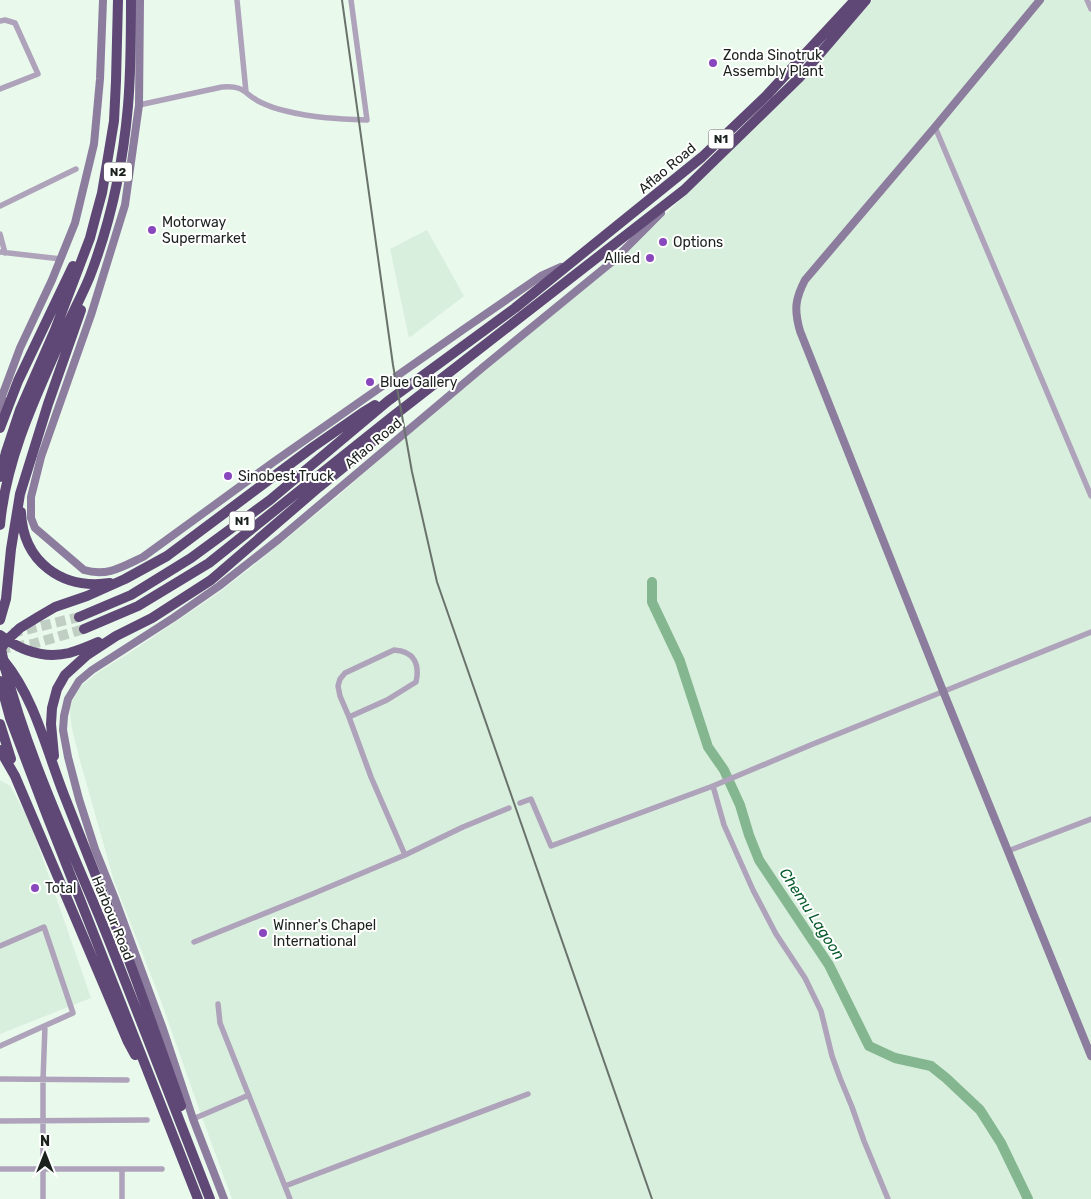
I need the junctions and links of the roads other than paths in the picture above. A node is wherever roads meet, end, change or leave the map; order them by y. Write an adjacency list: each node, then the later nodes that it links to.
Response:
1 (103, 0): 23 (street)
2 (118, 0): 19 (highway, N2)
3 (131, 0): 25 (highway, N2)
4 (140, 0): 15 (street)
5 (236, 0): 14 (street)
6 (351, 0): 14 (street)
7 (855, 0): 24 (highway, Aflao Road / N1)
8 (866, 0): 18 (highway, Aflao Road / N1)
9 (1040, 0): 16 (street)
10 (1087, 0): 11 (street)
11 (1091, 9)
12 (0, 21): 13 (street)
13 (0, 89)
14 (246, 92): 15 (street)
15 (139, 105): 24 (street, Aflao Road)
16 (935, 127): 32 (street); 44 (street)
17 (76, 169): 20 (street)
18 (684, 190): 28 (highway, Aflao Road / N1); 45 (street, Aflao Road / N1)
19 (102, 193): 26 (highway, N2); 29 (highway)
20 (0, 206)
21 (0, 234): 22 (street)
22 (2, 253): 23 (street)
23 (61, 259): 29 (street)
24 (572, 262): 27 (highway, Aflao Road / N1)
25 (89, 278): 26 (highway, N2); 31 (highway)
26 (59, 333): 30 (highway, N2); 33 (highway, N2)
27 (388, 401): 34 (highway); 35 (highway, Aflao Road / N1)
28 (392, 417): 37 (highway, Aflao Road / N1); 39 (highway)
29 (1, 425)
30 (0, 477)
31 (20, 494): 34 (highway); 36 (highway)
32 (1091, 496)
33 (0, 525)
34 (125, 579): 40 (highway)
35 (79, 616)
36 (0, 620)
37 (84, 629)
38 (1091, 632): 44 (street)
39 (116, 636): 40 (highway); 49 (highway)
40 (2, 640): 41 (highway); 73 (highway, Harbour Road, bridge)
41 (0, 650)
42 (0, 655): 49 (highway)
43 (0, 681): 63 (highway, Harbour Road)
44 (943, 691): 51 (street); 55 (street)
45 (68, 699): 69 (street, Harbour Road)
46 (350, 717): 46 (street); 56 (street)
47 (0, 724): 50 (highway)
48 (0, 750): 50 (highway)
49 (56, 774): 73 (highway)
50 (15, 776): 63 (highway)
51 (713, 786): 52 (street); 85 (street)
52 (520, 804)
53 (509, 808): 56 (street)
54 (1091, 818): 55 (street)
55 (1008, 850): 62 (street)
56 (404, 855): 57 (street)
57 (194, 942)
58 (0, 946): 60 (street)
59 (218, 1004): 68 (street)
60 (45, 1026): 61 (street); 65 (street)
61 (0, 1046)
62 (1091, 1056)
63 (150, 1076): 81 (highway, Harbour Road)
64 (0, 1079): 65 (street)
65 (43, 1080): 66 (street); 72 (street)
66 (127, 1080)
67 (528, 1094): 78 (street)
68 (249, 1095): 69 (street); 78 (street)
69 (193, 1118): 83 (street, Harbour Road)
70 (148, 1120): 72 (street)
71 (0, 1121): 72 (street)
72 (44, 1122): 75 (street)
73 (188, 1142): 82 (highway, Harbour Road)
74 (0, 1169): 75 (street)
75 (43, 1169): 76 (street); 79 (street)
76 (122, 1169): 77 (street); 80 (street)
77 (162, 1169)
78 (285, 1186): 84 (street)
79 (43, 1199)
80 (122, 1199)
81 (198, 1199)
82 (210, 1199)
83 (224, 1199)
84 (290, 1199)
85 (888, 1199)

